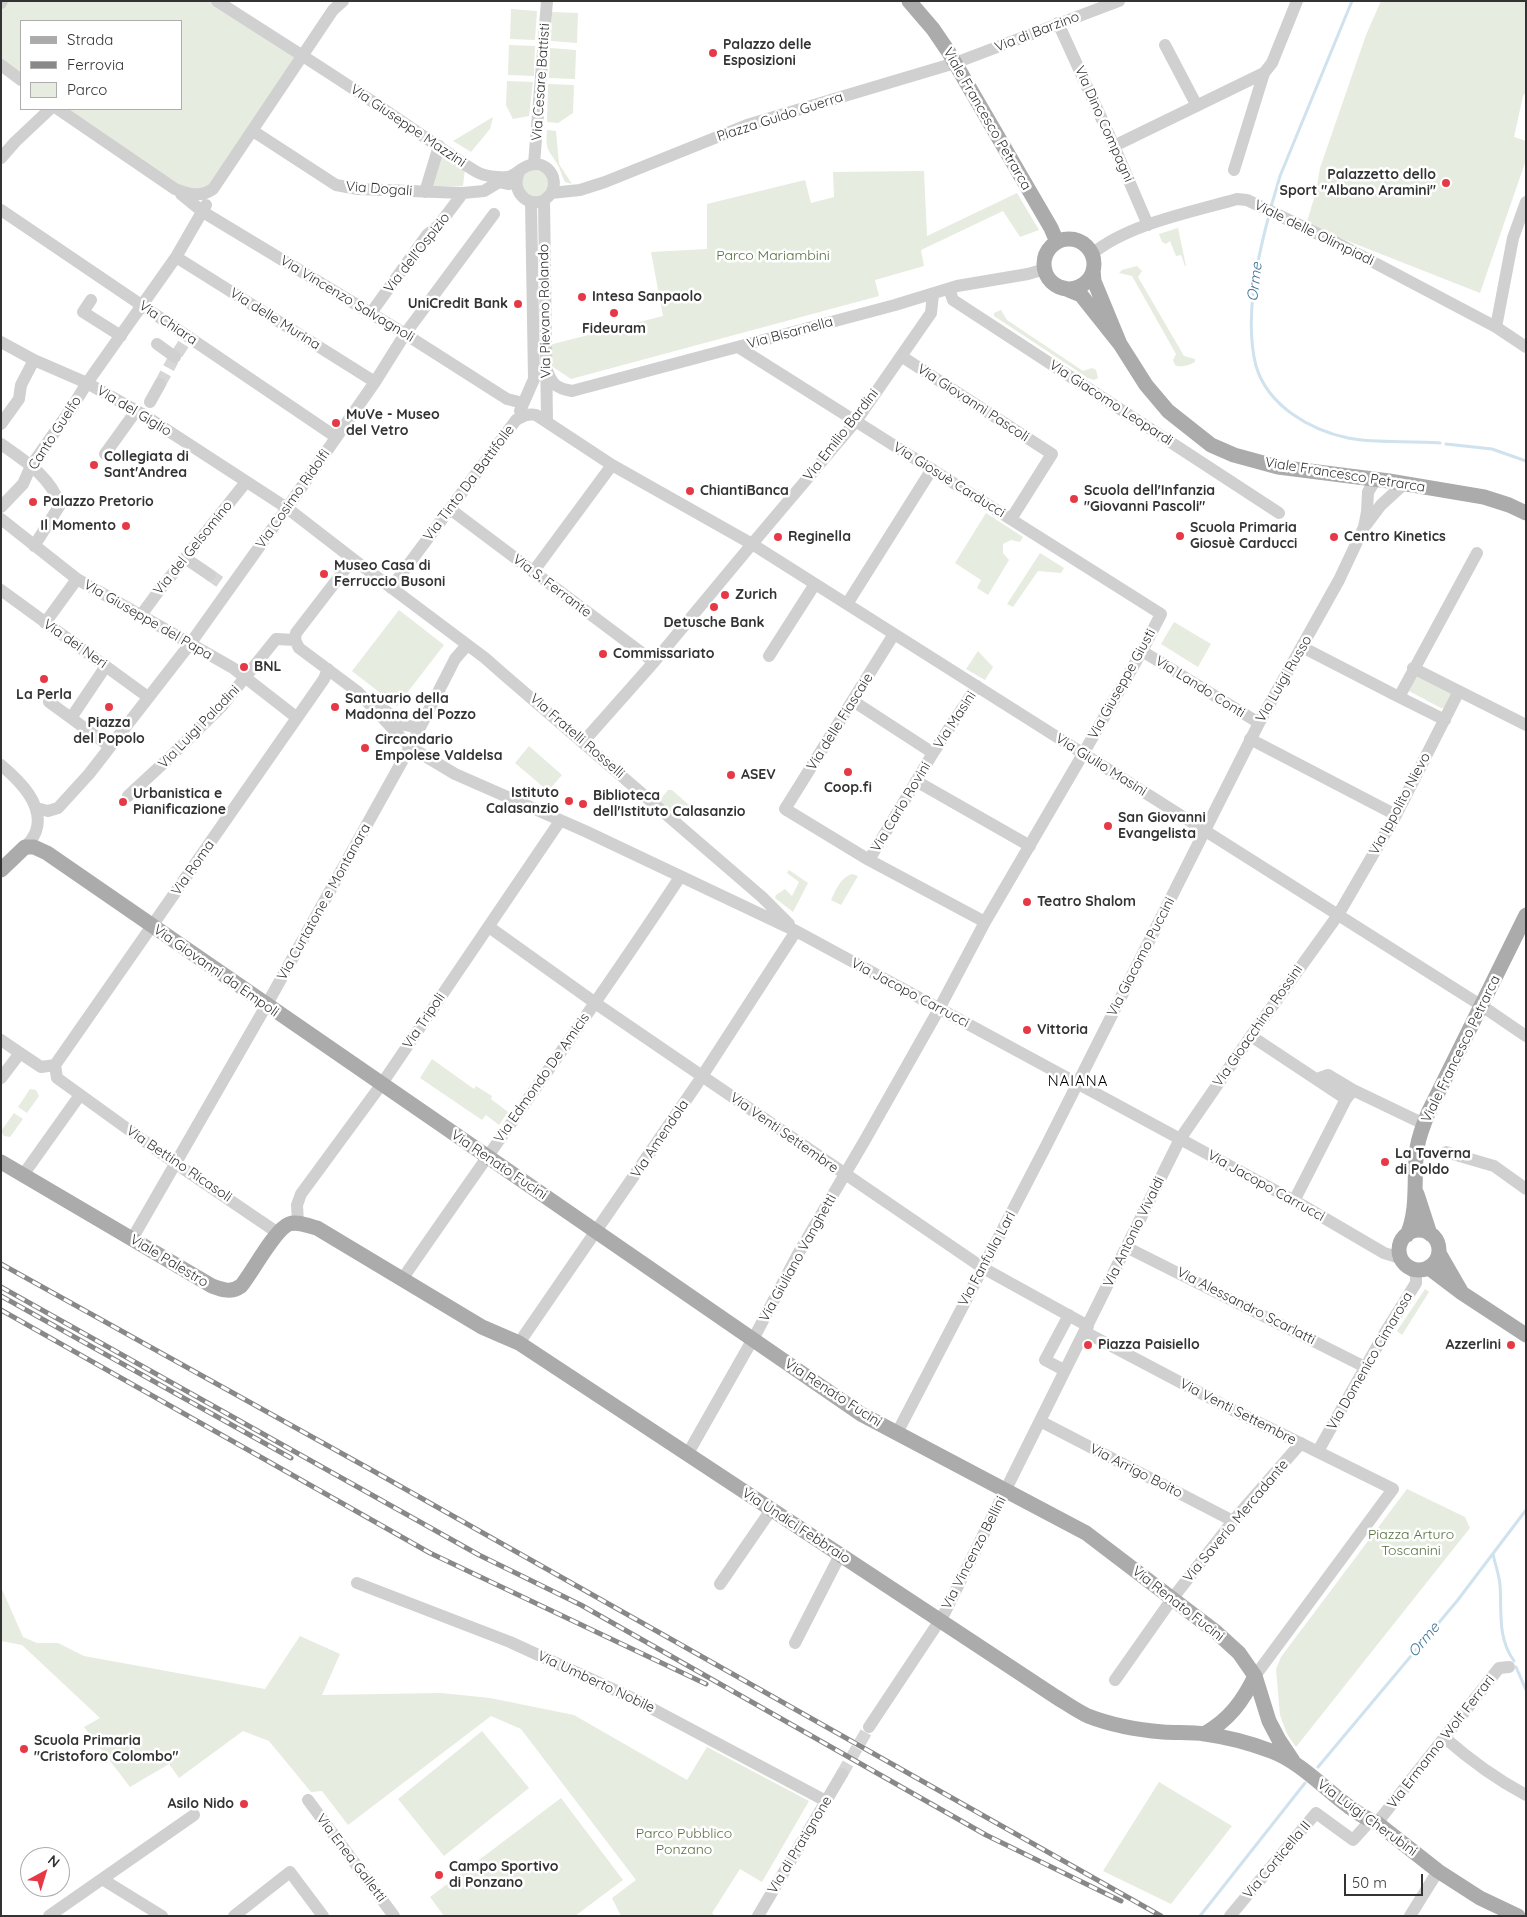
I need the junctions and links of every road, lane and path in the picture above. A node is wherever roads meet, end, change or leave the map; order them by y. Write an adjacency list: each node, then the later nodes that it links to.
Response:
1 (217, 1): 10 (street, Via Giuseppe Mazzini)
2 (343, 1): 7 (street, Canto Guelfo)
3 (547, 1): 22 (street, Via Cesare Battisti)
4 (909, 1): 11 (main road, Viale Francesco Petrarca)
5 (1119, 1): 8 (street, Via di Barzino)
6 (1297, 1): 13 (street)
7 (333, 6): 10 (street, Canto Guelfo)
8 (1058, 23): 11 (street, Via di Barzino); 20 (street, Via Dino Compagni)
9 (1165, 45): 15 (street)
10 (303, 57): 18 (street, Canto Guelfo); 19 (street, Via Giuseppe Mazzini)
11 (955, 63): 30 (street, Piazza Guido Guerra); 36 (main road, Viale Francesco Petrarca)
12 (1, 65): 14 (street)
13 (1264, 73): 15 (street); 23 (street)
14 (20, 79)
15 (1196, 106): 20 (street)
16 (49, 110): 21 (street)
17 (59, 110): 25 (street, Via Vincenzo Salvagnoli)
18 (253, 131): 26 (street, Canto Guelfo); 28 (street, Via Dogali)
19 (439, 146): 24 (street, Via Giuseppe Mazzini); 28 (street)
20 (1114, 146): 35 (street, Via Dino Compagni)
21 (1, 158)
22 (534, 164): 24 (street); 30 (street)
23 (1234, 170)
24 (519, 172): 27 (street)
25 (175, 189): 26 (street); 33 (street, Via Vincenzo Salvagnoli)
26 (213, 189): 33 (street, Canto Guelfo)
27 (517, 190): 29 (street, Via Dogali); 30 (street)
28 (425, 192): 29 (street, Via Dogali)
29 (463, 193): 46 (street, Via dell'Ospizio)
30 (542, 198): 58 (street, Via Pievano Rolando); 62 (street, Via Pievano Rolando)
31 (1526, 202): 47 (street)
32 (1, 210): 45 (street, Via Chiara)
33 (203, 212): 38 (street, Canto Guelfo); 46 (street, Via Vincenzo Salvagnoli)
34 (494, 214): 48 (street, Via Cosimo Ridolfi)
35 (1148, 225): 37 (street, Viale delle Olimpiadi); 47 (street, Viale delle Olimpiadi)
36 (1057, 242): 37 (main road); 39 (main road)
37 (1092, 254): 40 (main road, Viale Francesco Petrarca)
38 (176, 257): 45 (street, Canto Guelfo); 59 (street, Via delle Murina)
39 (1045, 269): 41 (main road, Viale Francesco Petrarca); 42 (street, Via Bisarnella)
40 (1093, 270): 41 (main road); 52 (main road, Viale Francesco Petrarca)
41 (1064, 288): 52 (main road, Viale Francesco Petrarca)
42 (949, 289): 43 (street, Via Bisarnella); 83 (street, Via Giacomo Leopardi)
43 (933, 294): 53 (street, Via Bisarnella); 55 (street, Via Emilio Bardini)
44 (91, 300): 49 (street)
45 (142, 306): 49 (street, Canto Guelfo); 68 (street, Via Chiara)
46 (371, 313): 48 (street, Via Vincenzo Salvagnoli)
47 (1496, 327): 54 (street, Viale delle Olimpiadi)
48 (405, 334): 59 (street, Via Cosimo Ridolfi); 62 (street, Via Vincenzo Salvagnoli)
49 (121, 336): 60 (street, Canto Guelfo)
50 (1, 342): 57 (street, Via del Giglio)
51 (157, 344): 56 (street)
52 (1120, 344): 74 (main road, Viale Francesco Petrarca)
53 (738, 347): 58 (street, Via Bisarnella); 66 (street, Via Giosuè Carducci)
54 (1526, 347)
55 (901, 356): 66 (street, Via Emilio Bardini); 85 (street, Via Giovanni Pascoli)
56 (175, 357)
57 (34, 360): 60 (street, Via del Giglio); 67 (street)
58 (546, 368): 64 (street, Via Pievano Rolando)
59 (375, 382): 68 (street, Via Cosimo Ridolfi)
60 (87, 383): 63 (street, Via del Giglio); 72 (street, Canto Guelfo)
61 (160, 384): 63 (street)
62 (523, 404): 65 (street, Via Pievano Rolando)
63 (144, 410): 70 (street); 76 (street, Via del Giglio)
64 (541, 418): 65 (street, Via Tinto Da Battifolle); 71 (street)
65 (516, 420): 82 (street, Via Tinto Da Battifolle)
66 (856, 421): 73 (street, Via Giosuè Carducci); 88 (street, Via Emilio Bardini)
67 (1, 424)
68 (336, 436): 81 (street, Via Cosimo Ridolfi)
69 (1, 444): 72 (street)
70 (105, 454)
71 (612, 465): 88 (street, Via Giulio Masini); 93 (street)
72 (31, 466): 80 (street, Canto Guelfo); 89 (street)
73 (932, 469): 85 (street, Via Giosuè Carducci); 99 (street)
74 (1350, 476): 75 (main road, Viale Francesco Petrarca); 78 (street)
75 (1382, 480): 77 (main road, Viale Francesco Petrarca); 78 (street, Via Luigi Russo); 79 (street, Via Luigi Russo)
76 (246, 482): 81 (street, Via del Giglio); 91 (street, Via del Gelsomino)
77 (1405, 483): 79 (street, Via Luigi Russo); 84 (main road, Viale Francesco Petrarca)
78 (1366, 501): 87 (street, Via Luigi Russo)
79 (1383, 504): 87 (street, Via Luigi Russo)
80 (1, 508)
81 (287, 508): 92 (street, Via del Giglio); 105 (street, Via Cosimo Ridolfi)
82 (450, 509): 93 (street, Via S. Ferrante); 97 (street, Via Tinto Da Battifolle)
83 (1279, 513)
84 (1526, 513)
85 (1008, 517): 100 (street, Via Giosuè Carducci)
86 (1, 520): 89 (street, Via Giuseppe del Papa)
87 (1364, 527): 107 (street, Via Luigi Russo)
88 (752, 544): 96 (street, Via Giulio Masini); 110 (street, Via Emilio Bardini)
89 (34, 546): 95 (street, Via Giuseppe del Papa)
90 (1477, 552): 112 (street)
91 (185, 558): 94 (street); 101 (street, Via del Gelsomino)
92 (353, 559): 97 (street, Via del Giglio); 104 (street)
93 (534, 572): 110 (street, Via S. Ferrante)
94 (210, 575)
95 (77, 579): 101 (street, Via Giuseppe del Papa); 102 (street)
96 (815, 584): 99 (street, Via Giulio Masini); 109 (street)
97 (391, 588): 106 (street, Via Fratelli Rosselli)
98 (1, 590): 102 (street, Via dei Neri)
99 (847, 604): 103 (street, Via Giulio Masini)
100 (1160, 614): 108 (street, Via Giuseppe Giusti)
101 (141, 615): 105 (street, Via Giuseppe del Papa)
102 (45, 623): 111 (street, Via dei Neri)
103 (894, 634): 115 (street, Via Giulio Masini); 120 (street, Via delle Fiascaie)
104 (296, 640): 113 (street); 114 (street, Via Luigi Paladini)
105 (190, 644): 114 (street, Via Giuseppe del Papa); 118 (street, Via Cosimo Ridolfi)
106 (467, 645): 127 (street, Via Curtatone e Montanara); 129 (street, Via Fratelli Rosselli)
107 (1302, 647): 119 (street); 125 (street, Via Luigi Russo)
108 (1142, 651): 125 (street, Via Lando Conti); 133 (street, Via Giuseppe Giusti)
109 (769, 656)
110 (654, 662): 129 (street, Via Emilio Bardini)
111 (106, 666): 118 (street, Via dei Neri); 123 (street)
112 (1413, 668): 116 (street); 119 (street)
113 (328, 669): 117 (street); 122 (street, Via Roma)
114 (246, 677): 122 (street, Via Giuseppe del Papa); 136 (street, Via Luigi Paladini)
115 (977, 686): 132 (street, Via Masini); 133 (street, Via Giulio Masini)
116 (1459, 691): 124 (street, Via Ippolito Nievo); 126 (street)
117 (358, 692): 127 (street); 131 (street, Via Jacopo Carrucci)
118 (148, 697): 130 (street, Via Cosimo Ridolfi)
119 (1399, 698): 124 (street)
120 (853, 701): 132 (street); 144 (street, Via delle Fiascaie)
121 (49, 702): 123 (street)
122 (296, 717): 150 (street, Via Roma)
123 (71, 718): 130 (street)
124 (1445, 720): 138 (street, Via Ippolito Nievo)
125 (1259, 723): 128 (street, Via Luigi Russo)
126 (1526, 725)
127 (419, 728): 131 (street, Via Curtatone e Montanara)
128 (1250, 739): 138 (street); 140 (street, Via Luigi Russo)
129 (584, 741): 152 (street, Via Fratelli Rosselli)
130 (109, 746): 137 (street, Via Cosimo Ridolfi)
131 (410, 747): 139 (street, Via Jacopo Carrucci); 154 (street, Via Curtatone e Montanara)
132 (933, 753): 135 (street, Via Carlo Rovini)
133 (1083, 754): 140 (street, Via Giulio Masini); 141 (street, Via Giuseppe Giusti)
134 (1, 765): 137 (street)
135 (916, 782): 141 (street); 144 (street, Via Carlo Rovini)
136 (128, 796)
137 (37, 815): 142 (street); 143 (street)
138 (1396, 815): 147 (street, Via Ippolito Nievo)
139 (560, 821): 146 (street, Via Jacopo Carrucci); 151 (street, Via Tripoli)
140 (1204, 831): 147 (street, Via Giulio Masini); 165 (street, Via Giacomo Puccini)
141 (1030, 846): 149 (street, Via Giuliano Vanghetti)
142 (25, 847): 143 (main road, Via Giovanni da Empoli); 145 (main road)
143 (52, 857): 150 (main road, Via Giovanni da Empoli)
144 (869, 860): 149 (street)
145 (1, 870)
146 (680, 876): 152 (street, Via Jacopo Carrucci); 153 (street, Via Edmondo De Amicis)
147 (1338, 915): 155 (street, Via Giulio Masini); 157 (street, Via Gioacchino Rossini)
148 (1526, 915): 155 (main road, Viale Francesco Petrarca)
149 (985, 922): 156 (street, Via Giuliano Vanghetti)
150 (153, 926): 154 (main road, Via Giovanni da Empoli); 161 (street, Via Roma)
151 (489, 927): 153 (street, Via Venti Settembre); 164 (street, Via Tripoli)
152 (796, 931): 156 (street, Via Jacopo Carrucci); 162 (street, Via Amendola)
153 (595, 1003): 162 (street, Via Venti Settembre); 171 (street, Via Edmondo De Amicis)
154 (266, 1006): 164 (main road, Via Giovanni da Empoli); 173 (street, Via Curtatone e Montanara)
155 (1482, 1006): 158 (street, Via Giulio Masini); 168 (main road, Viale Francesco Petrarca)
156 (940, 1009): 165 (street, Via Jacopo Carrucci); 175 (street, Via Giuliano Vanghetti)
157 (1251, 1036): 166 (street); 169 (street, Via Gioacchino Rossini)
158 (1526, 1036)
159 (1, 1040): 160 (street)
160 (20, 1053): 161 (street); 163 (street)
161 (54, 1064): 167 (street, Via Bettino Ricasoli)
162 (702, 1076): 175 (street, Via Venti Settembre); 180 (street, Via Amendola)
163 (1, 1078)
164 (381, 1084): 171 (main road, Via Renato Fucini); 179 (street, Via Tripoli)
165 (1077, 1084): 169 (street, Via Jacopo Carrucci); 188 (street, Via Fanfulla Lari)
166 (1350, 1095): 168 (street); 178 (street)
167 (80, 1096): 173 (street, Via Bettino Ricasoli); 174 (street)
168 (1424, 1124): 176 (main road, Viale Francesco Petrarca)
169 (1180, 1139): 178 (street, Via Jacopo Carrucci); 185 (street, Via Antonio Vivaldi)
170 (1446, 1152): 177 (street)
171 (486, 1156): 180 (main road, Via Renato Fucini); 191 (street, Via Edmondo De Amicis)
172 (1, 1162): 174 (main road, Viale Palestro)
173 (175, 1164): 181 (street, Via Bettino Ricasoli); 184 (street, Via Curtatone e Montanara)
174 (23, 1175): 184 (main road, Viale Palestro)
175 (845, 1175): 188 (street, Via Venti Settembre); 196 (street, Via Giuliano Vanghetti)
176 (1415, 1188): 182 (main road, Viale Francesco Petrarca); 183 (main road, Viale Francesco Petrarca)
177 (1526, 1189)
178 (1294, 1201): 187 (street, Via Jacopo Carrucci)
179 (298, 1223): 181 (main road, Viale Palestro); 191 (main road)
180 (597, 1232): 196 (main road, Via Renato Fucini); 197 (street, Via Amendola)
181 (278, 1233): 184 (main road, Viale Palestro)
182 (1430, 1234): 183 (main road); 186 (main road)
183 (1407, 1235): 187 (main road)
184 (132, 1239)
185 (1126, 1246): 194 (street, Via Antonio Vivaldi); 198 (street, Via Alessandro Scarlatti)
186 (1439, 1253): 189 (main road); 192 (main road)
187 (1400, 1258): 190 (main road)
188 (983, 1268): 193 (street, Via Venti Settembre); 201 (street, Via Fanfulla Lari)
189 (1429, 1268): 190 (main road); 192 (main road)
190 (1413, 1270): 198 (street, Via Domenico Cimarosa)
191 (403, 1278): 197 (main road, Via Undici Febbraio)
192 (1462, 1293): 195 (main road)
193 (1069, 1314): 194 (street, Via Venti Settembre); 199 (street)
194 (1087, 1329): 199 (street, Via Antonio Vivaldi); 202 (street, Via Venti Settembre)
195 (1526, 1335)
196 (752, 1339): 201 (main road, Via Renato Fucini); 204 (street, Via Giuliano Vanghetti)
197 (519, 1343): 204 (main road, Via Undici Febbraio)
198 (1366, 1366): 203 (street, Via Domenico Cimarosa)
199 (1064, 1370): 200 (street, Via Vincenzo Bellini)
200 (1040, 1421): 205 (street, Via Vincenzo Bellini); 207 (street, Via Arrigo Boito)
201 (896, 1433): 205 (main road, Via Renato Fucini)
202 (1300, 1443): 203 (street, Via Venti Settembre); 207 (street, Via Saverio Mercadante)
203 (1318, 1451): 215 (street, Via Venti Settembre)
204 (687, 1455): 206 (main road, Via Undici Febbraio)
205 (1005, 1491): 211 (main road, Via Renato Fucini); 212 (street, Via Vincenzo Bellini)
206 (771, 1510): 208 (main road, Via Undici Febbraio); 210 (street)
207 (1233, 1521): 211 (street, Via Saverio Mercadante)
208 (840, 1556): 212 (main road, Via Undici Febbraio); 213 (street)
209 (357, 1583): 224 (street, Via Umberto Nobile)
210 (720, 1584)
211 (1172, 1599): 215 (main road, Via Renato Fucini); 216 (street, Via Saverio Mercadante)
212 (940, 1620): 217 (street, Via Vincenzo Bellini); 218 (main road, Via Undici Febbraio)
213 (795, 1643)
214 (1509, 1667): 219 (street, Via Ermanno Wolf Ferrari)
215 (1255, 1676): 218 (main road); 220 (main road, Via Renato Fucini)
216 (1115, 1680)
217 (869, 1727)
218 (1204, 1734): 220 (main road, Via Undici Febbraio)
219 (1445, 1738): 222 (street); 226 (street, Via Ermanno Wolf Ferrari)
220 (1294, 1762): 226 (main road, Via Luigi Cherubini)
221 (842, 1774): 224 (street, Via di Pratignone)
222 (1526, 1795)
223 (308, 1800): 233 (street, Via Enea Galletti)
224 (826, 1802): 234 (street, Via di Pratignone)
225 (194, 1815): 228 (street)
226 (1374, 1822): 227 (main road, Via Luigi Cherubini); 235 (street, Via Corticella II)
227 (1438, 1871): 236 (street); 237 (main road, Via Luigi Cherubini)
228 (102, 1878): 229 (street); 230 (street)
229 (49, 1916)
230 (162, 1916)
231 (234, 1916): 232 (street)
232 (323, 1916)
233 (394, 1916)
234 (758, 1916)
235 (1230, 1916)
236 (1410, 1916)
237 (1518, 1916)

